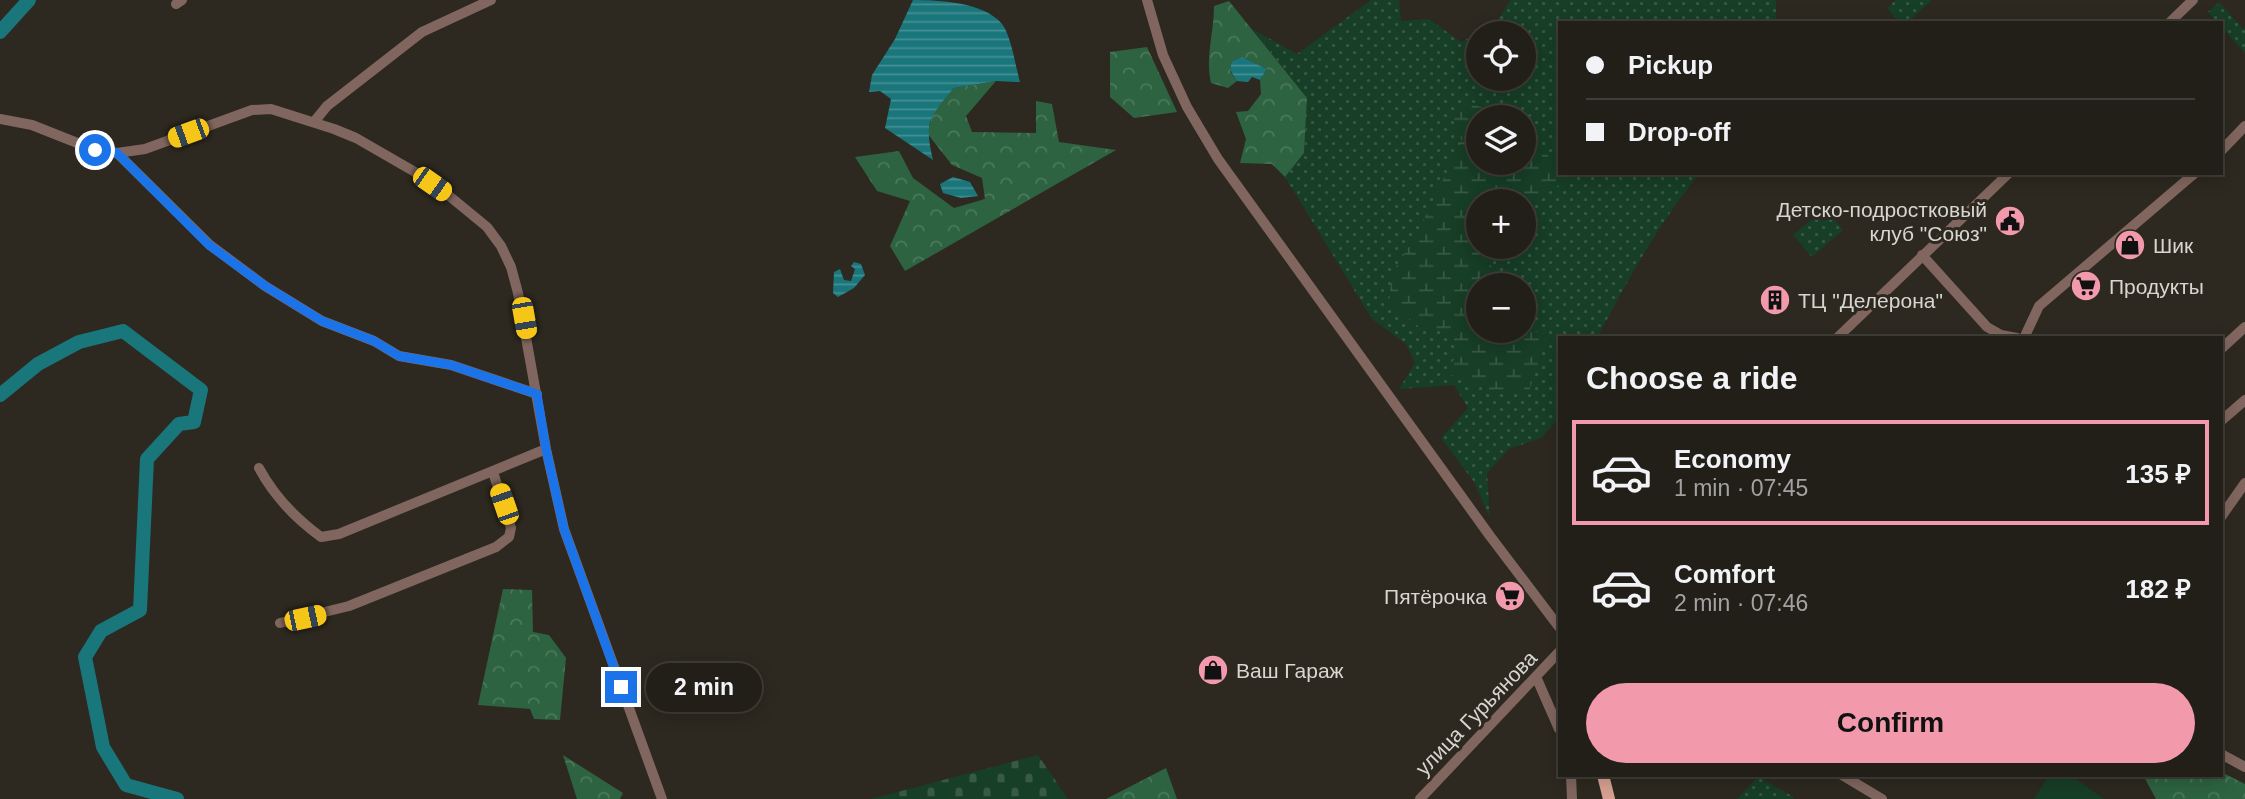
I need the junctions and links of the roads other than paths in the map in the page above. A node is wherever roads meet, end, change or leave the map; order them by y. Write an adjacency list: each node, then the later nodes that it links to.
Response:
1 (491, 0): 6 (street)
2 (1147, 0): 27 (street)
3 (2193, 0): 4 (street)
4 (2171, 21)
5 (0, 119): 9 (street)
6 (314, 122): 9 (street); 18 (street)
7 (2245, 126): 8 (street)
8 (2223, 149)
9 (117, 153): 18 (street)
10 (2007, 175): 12 (street)
11 (2193, 175): 16 (street)
12 (1922, 255): 14 (street); 15 (street)
13 (2245, 327): 17 (street)
14 (1839, 336)
15 (2006, 336)
16 (2025, 336)
17 (2223, 347)
18 (537, 394): 21 (street)
19 (2245, 400): 20 (street)
20 (2223, 419)
21 (546, 449): 23 (street); 36 (street)
22 (259, 468): 23 (street)
23 (493, 472): 26 (street)
24 (2245, 483): 25 (street)
25 (2223, 514)
26 (280, 623)
27 (1558, 626)
28 (1558, 653): 29 (street, улица Гурьянова)
29 (1536, 678): 30 (street); 37 (street, улица Гурьянова)
30 (1558, 727)
31 (2223, 755): 32 (street)
32 (2245, 767)
33 (1570, 777): 38 (street)
34 (1604, 777): 39 (main road)
35 (1845, 777): 40 (street)
36 (662, 799)
37 (1419, 799)
38 (1572, 799)
39 (1609, 799)
40 (1882, 799)

